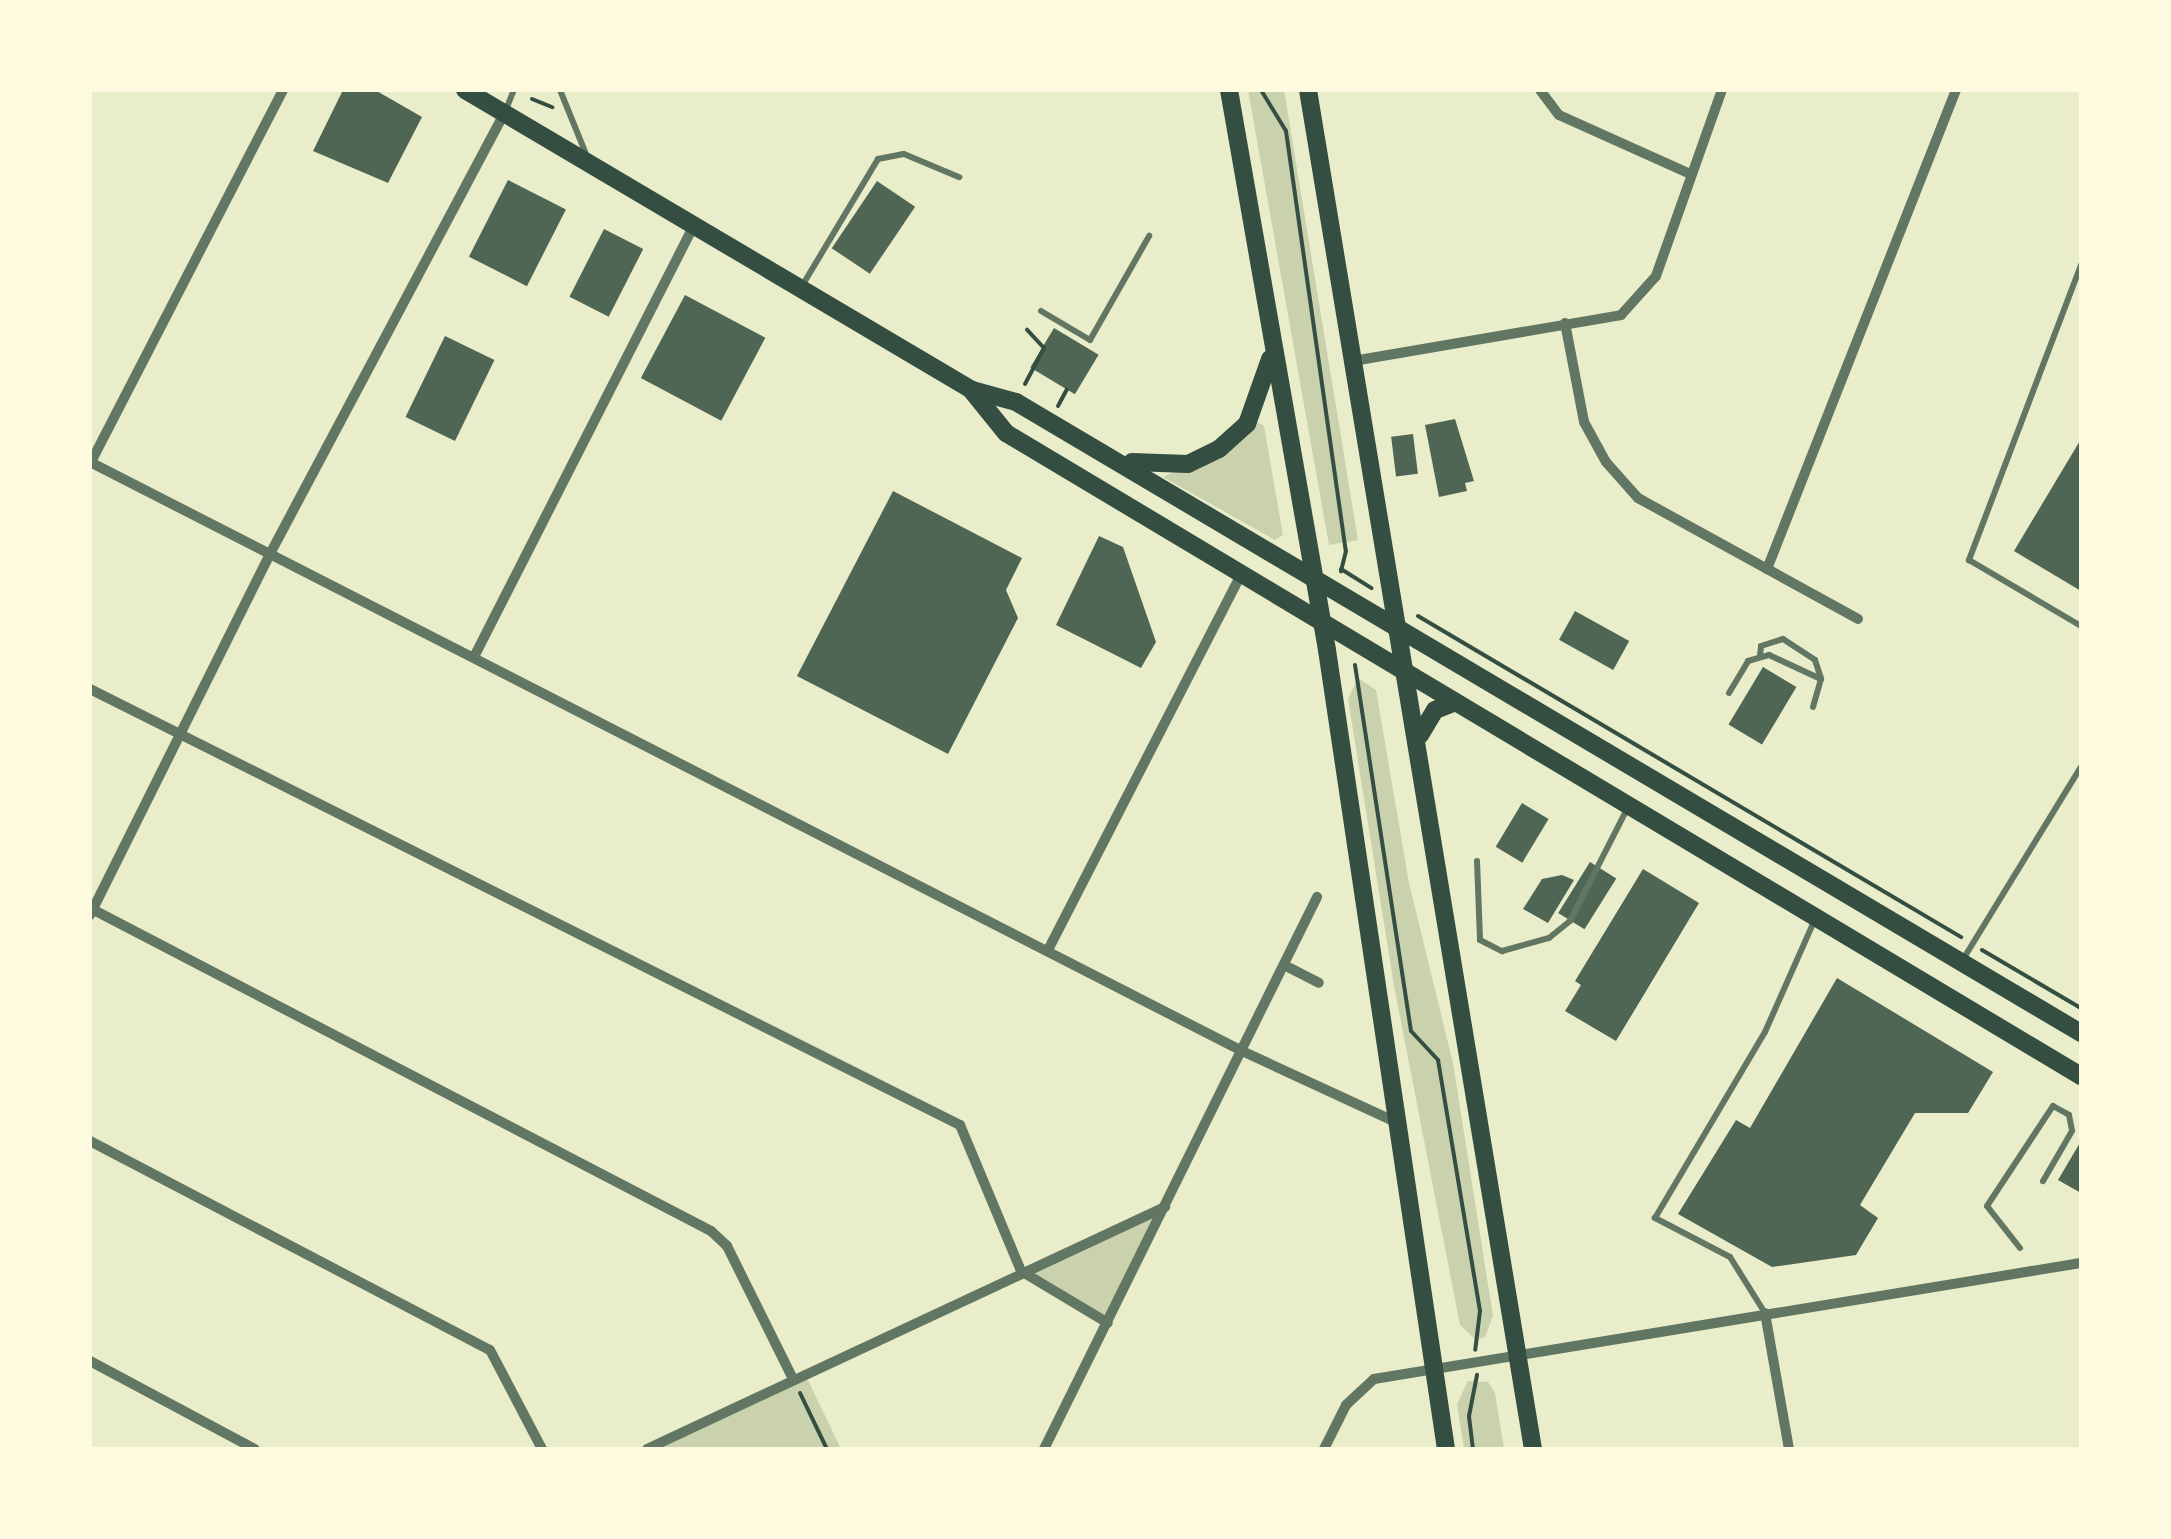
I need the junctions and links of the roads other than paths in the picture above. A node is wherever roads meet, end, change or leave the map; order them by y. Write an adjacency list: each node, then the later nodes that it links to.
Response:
1 (283, 90): 24 (street)
2 (466, 90): 10 (main road)
3 (514, 90): 10 (lane)
4 (560, 90): 11 (lane)
5 (1229, 90): 20 (main road)
6 (1308, 90): 21 (main road)
7 (1540, 90): 12 (street)
8 (1722, 90): 12 (street)
9 (1956, 90): 26 (street)
10 (504, 113): 11 (main road); 25 (street)
11 (591, 164): 14 (main road)
12 (1690, 174): 19 (street)
13 (959, 177): 17 (lane)
14 (694, 226): 17 (main road); 33 (street)
15 (1149, 236): 18 (lane)
16 (2081, 265): 32 (lane)
17 (800, 288): 22 (main road)
18 (1041, 311)
19 (1566, 324): 21 (street); 26 (street)
20 (1272, 348): 23 (main road); 28 (main road)
21 (1353, 361): 30 (main road)
22 (972, 390): 23 (main road); 27 (main road)
23 (1110, 456): 28 (main road)
24 (90, 462): 25 (street)
25 (271, 552): 33 (street); 42 (street)
26 (1767, 570): 29 (street)
27 (1241, 575): 31 (main road); 49 (street)
28 (1312, 575): 30 (main road); 31 (main road)
29 (1858, 619)
30 (1406, 620): 35 (main road); 50 (main road)
31 (1322, 623): 35 (main road); 56 (main road)
32 (2081, 626)
33 (475, 655): 49 (street)
34 (1760, 656): 36 (lane); 36 (lane); 38 (lane)
35 (1409, 675): 39 (main road); 41 (main road)
36 (1821, 679): 40 (lane)
37 (90, 689): 42 (street)
38 (1728, 693)
39 (1456, 702): 41 (main road); 44 (main road)
40 (1813, 708)
41 (1420, 735): 65 (main road)
42 (182, 736): 47 (street); 62 (street)
43 (2081, 767): 50 (lane)
44 (1629, 806): 45 (lane); 48 (main road)
45 (1477, 861)
46 (1317, 897): 51 (street)
47 (91, 911): 68 (street)
48 (1816, 918): 55 (main road); 63 (lane)
49 (1048, 950): 54 (street)
50 (1962, 962): 53 (main road)
51 (1284, 965): 52 (street); 54 (street)
52 (1318, 983)
53 (2081, 1033)
54 (1242, 1052): 56 (street); 59 (street)
55 (2081, 1076)
56 (1398, 1123): 67 (main road)
57 (90, 1141): 70 (street)
58 (2043, 1181): 60 (lane)
59 (1166, 1207): 62 (street); 64 (street)
60 (2020, 1248)
61 (2081, 1262): 63 (street)
62 (1021, 1271): 64 (street); 68 (street)
63 (1765, 1314): 65 (street); 76 (street)
64 (1108, 1323): 72 (street)
65 (1516, 1356): 67 (street); 75 (main road)
66 (90, 1360): 69 (street)
67 (1434, 1371): 73 (street); 74 (main road)
68 (794, 1379): 71 (street)
69 (255, 1449)
70 (542, 1449)
71 (647, 1449)
72 (1044, 1449)
73 (1324, 1449)
74 (1446, 1449)
75 (1533, 1449)
76 (1788, 1449)

